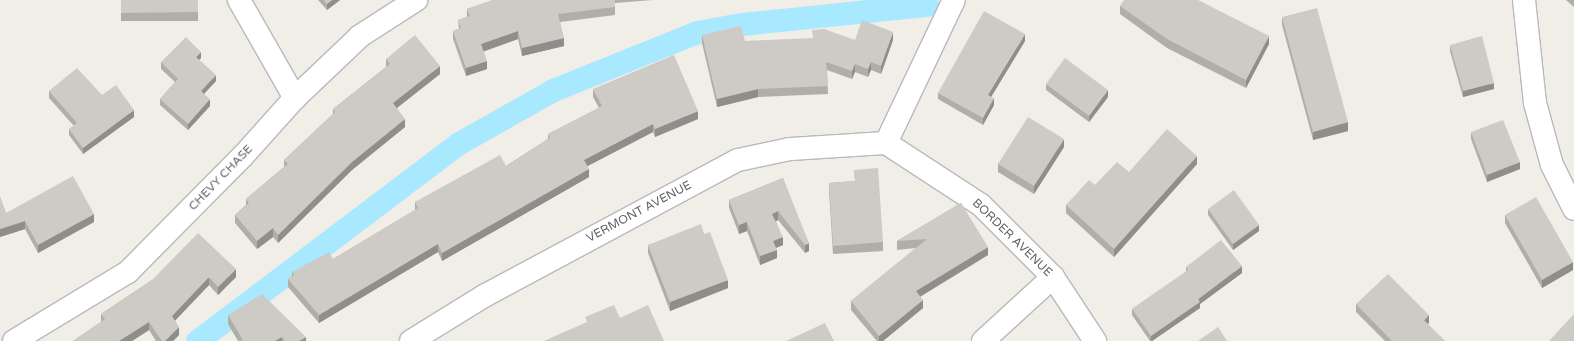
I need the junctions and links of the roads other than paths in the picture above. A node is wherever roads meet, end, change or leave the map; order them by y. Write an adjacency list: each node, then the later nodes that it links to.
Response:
1 (239, 0): 5 (street)
2 (416, 0): 5 (street, CHEVY CHASE)
3 (954, 0): 6 (street)
4 (1524, 0): 7 (street)
5 (294, 98): 9 (street, CHEVY CHASE)
6 (886, 143): 8 (street, BORDER AVENUE); 10 (street, VERMONT AVENUE)
7 (1574, 209)
8 (1053, 277): 11 (street); 12 (street, BORDER AVENUE)
9 (14, 341)
10 (412, 341)
11 (982, 341)
12 (1095, 341)

